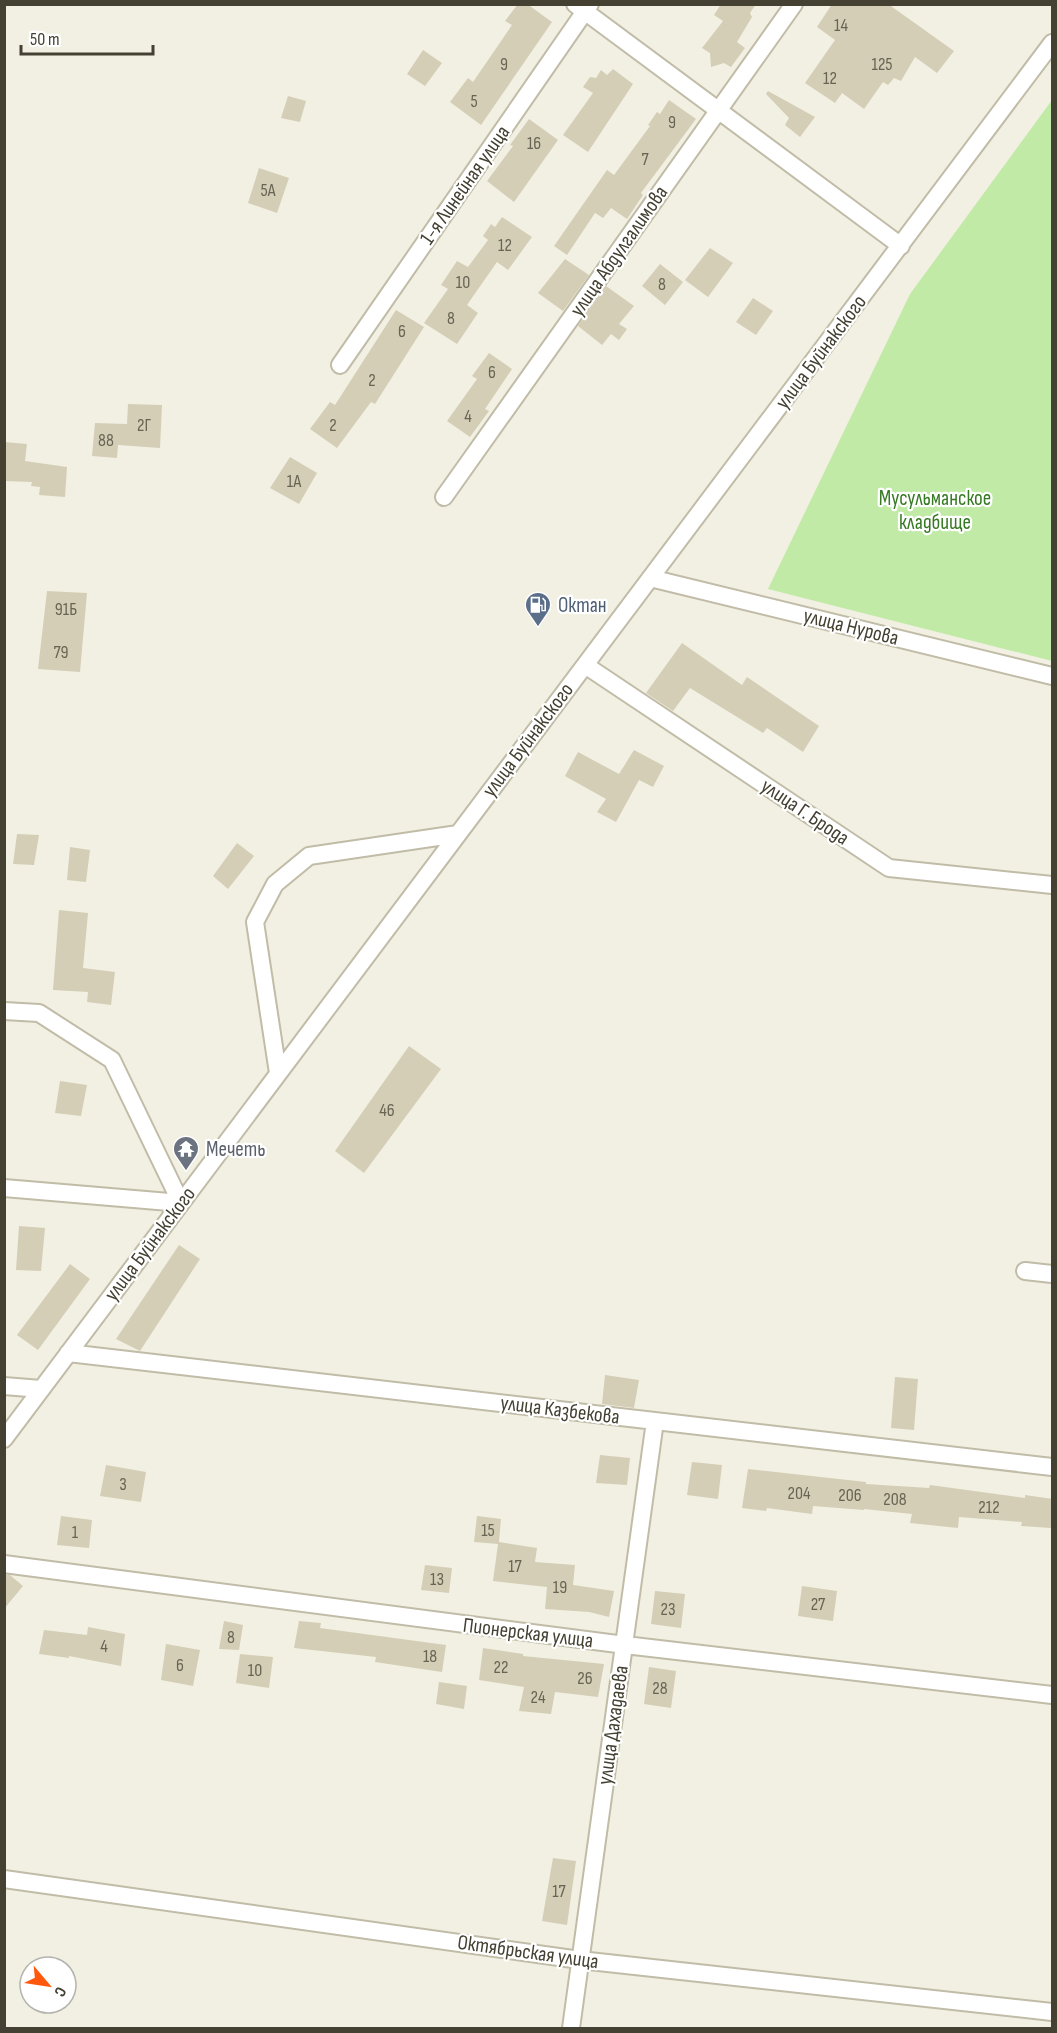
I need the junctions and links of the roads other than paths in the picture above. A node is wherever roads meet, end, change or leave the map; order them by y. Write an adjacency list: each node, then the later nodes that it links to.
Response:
1 (794, 4): 4 (street, улица Абдулгалимова)
2 (583, 7): 4 (street); 6 (street, 1-я Линейная улица)
3 (1053, 43): 5 (street, улица Буйнакского)
4 (718, 111): 5 (street); 7 (street, улица Абдулгалимова)
5 (901, 246): 8 (street, улица Буйнакского)
6 (340, 365)
7 (444, 497)
8 (650, 578): 9 (street, улица Буйнакского); 10 (street, улица Нурова)
9 (585, 665): 11 (street, улица Буйнакского); 12 (street, улица Г. Брода)
10 (1053, 676)
11 (458, 834): 14 (street, улица Буйнакского); 14 (street)
12 (1053, 885)
13 (4, 1011): 16 (street)
14 (278, 1073): 16 (street, улица Буйнакского)
15 (4, 1188): 16 (street)
16 (181, 1203): 19 (street, улица Буйнакского)
17 (1025, 1271): 18 (street)
18 (1053, 1274)
19 (69, 1353): 21 (street, улица Буйнакского); 22 (street, улица Казбекова)
20 (4, 1386): 21 (street)
21 (41, 1389): 23 (street, улица Буйнакского)
22 (655, 1421): 24 (street, улица Казбекова); 26 (street, улица Дахадаева)
23 (4, 1438)
24 (1053, 1467)
25 (4, 1564): 26 (street, Пионерская улица)
26 (625, 1645): 27 (street, Пионерская улица); 29 (street, улица Дахадаева)
27 (1053, 1695)
28 (4, 1879): 29 (street, Октябрьская улица)
29 (580, 1960): 30 (street, Октябрьская улица); 31 (street, улица Дахадаева)
30 (1053, 2012)
31 (571, 2028)

